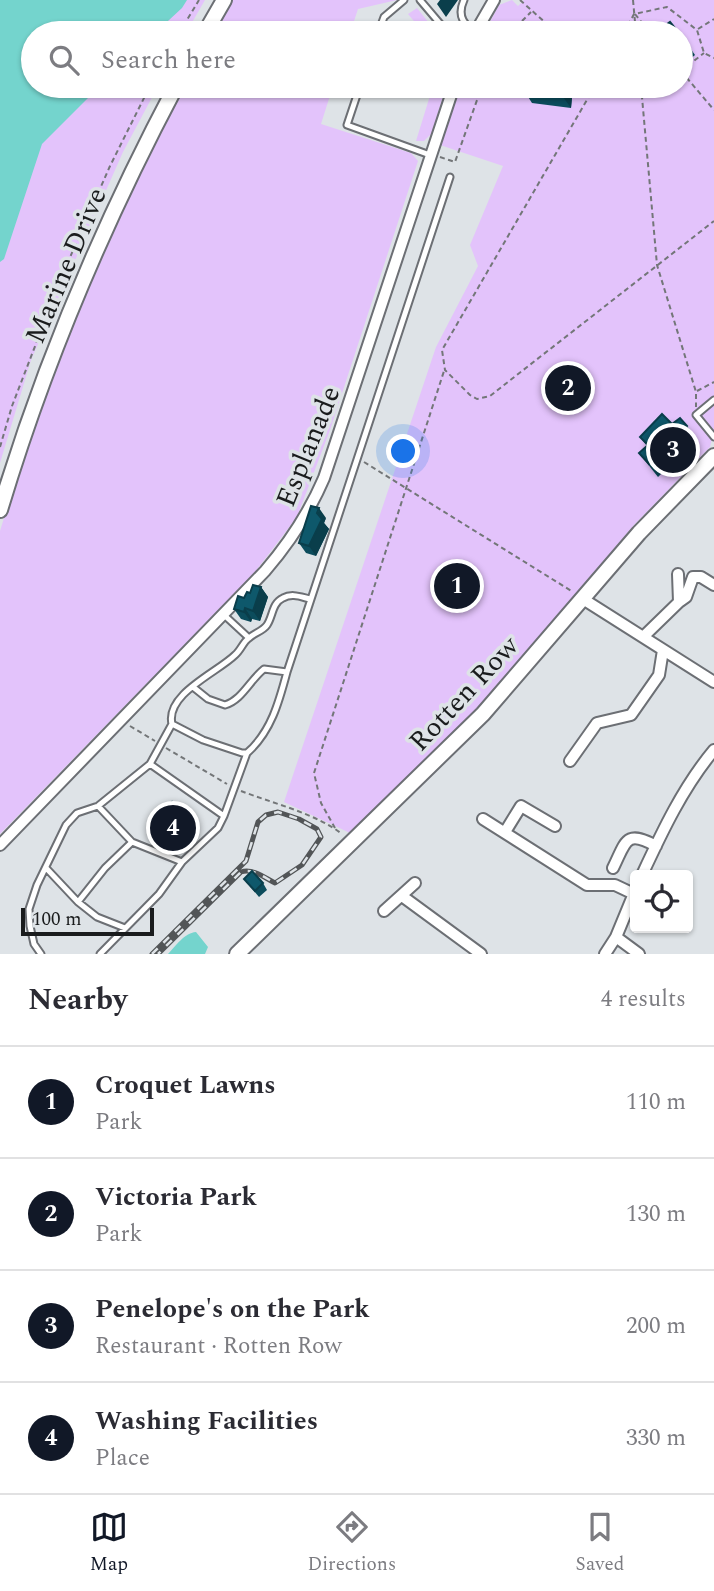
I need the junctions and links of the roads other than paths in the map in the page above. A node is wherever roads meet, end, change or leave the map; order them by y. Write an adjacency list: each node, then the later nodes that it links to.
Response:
1 (224, 0): 6 (street)
2 (404, 0): 7 (lane)
3 (420, 0): 8 (lane)
4 (464, 0): 9 (lane)
5 (494, 0): 10 (street)
6 (212, 21)
7 (382, 21)
8 (438, 21)
9 (463, 21)
10 (483, 21)
11 (170, 98): 19 (street, Marine Drive)
12 (356, 98): 14 (lane)
13 (450, 98): 14 (street, Esplanade)
14 (432, 155): 25 (street, Esplanade)
15 (450, 177): 23 (lane)
16 (714, 400): 17 (lane)
17 (714, 437)
18 (714, 456): 22 (street, Rotten Row)
19 (0, 510)
20 (678, 574): 24 (street)
21 (714, 584): 24 (street)
22 (583, 598): 26 (street); 59 (street, Rotten Row)
23 (310, 599): 27 (lane); 29 (lane)
24 (678, 602): 26 (street)
25 (222, 613): 27 (lane); 43 (street, Esplanade)
26 (643, 637): 28 (street)
27 (248, 638): 31 (lane)
28 (663, 650): 30 (street); 35 (street)
29 (287, 672): 31 (lane); 34 (lane)
30 (714, 682)
31 (193, 687): 32 (lane)
32 (172, 724): 34 (lane); 36 (lane)
33 (714, 750): 44 (street)
34 (247, 753): 38 (lane)
35 (570, 761)
36 (150, 764): 37 (lane); 38 (lane)
37 (98, 806): 42 (lane); 47 (lane)
38 (224, 817): 45 (lane)
39 (484, 819): 41 (street)
40 (555, 826): 41 (street)
41 (505, 832): 50 (street)
42 (132, 842): 45 (lane); 52 (lane)
43 (0, 845)
44 (656, 846): 46 (street); 48 (street)
45 (182, 862): 55 (lane)
46 (613, 868)
47 (47, 869): 52 (lane); 57 (lane)
48 (644, 870)
49 (415, 883): 51 (street)
50 (630, 891)
51 (402, 896): 54 (street); 60 (street)
52 (78, 902): 55 (lane)
53 (630, 903): 56 (street)
54 (384, 911)
55 (125, 928): 58 (lane)
56 (617, 937): 61 (street); 62 (street)
57 (41, 954)
58 (100, 954)
59 (237, 954)
60 (481, 954)
61 (605, 954)
62 (639, 954)

